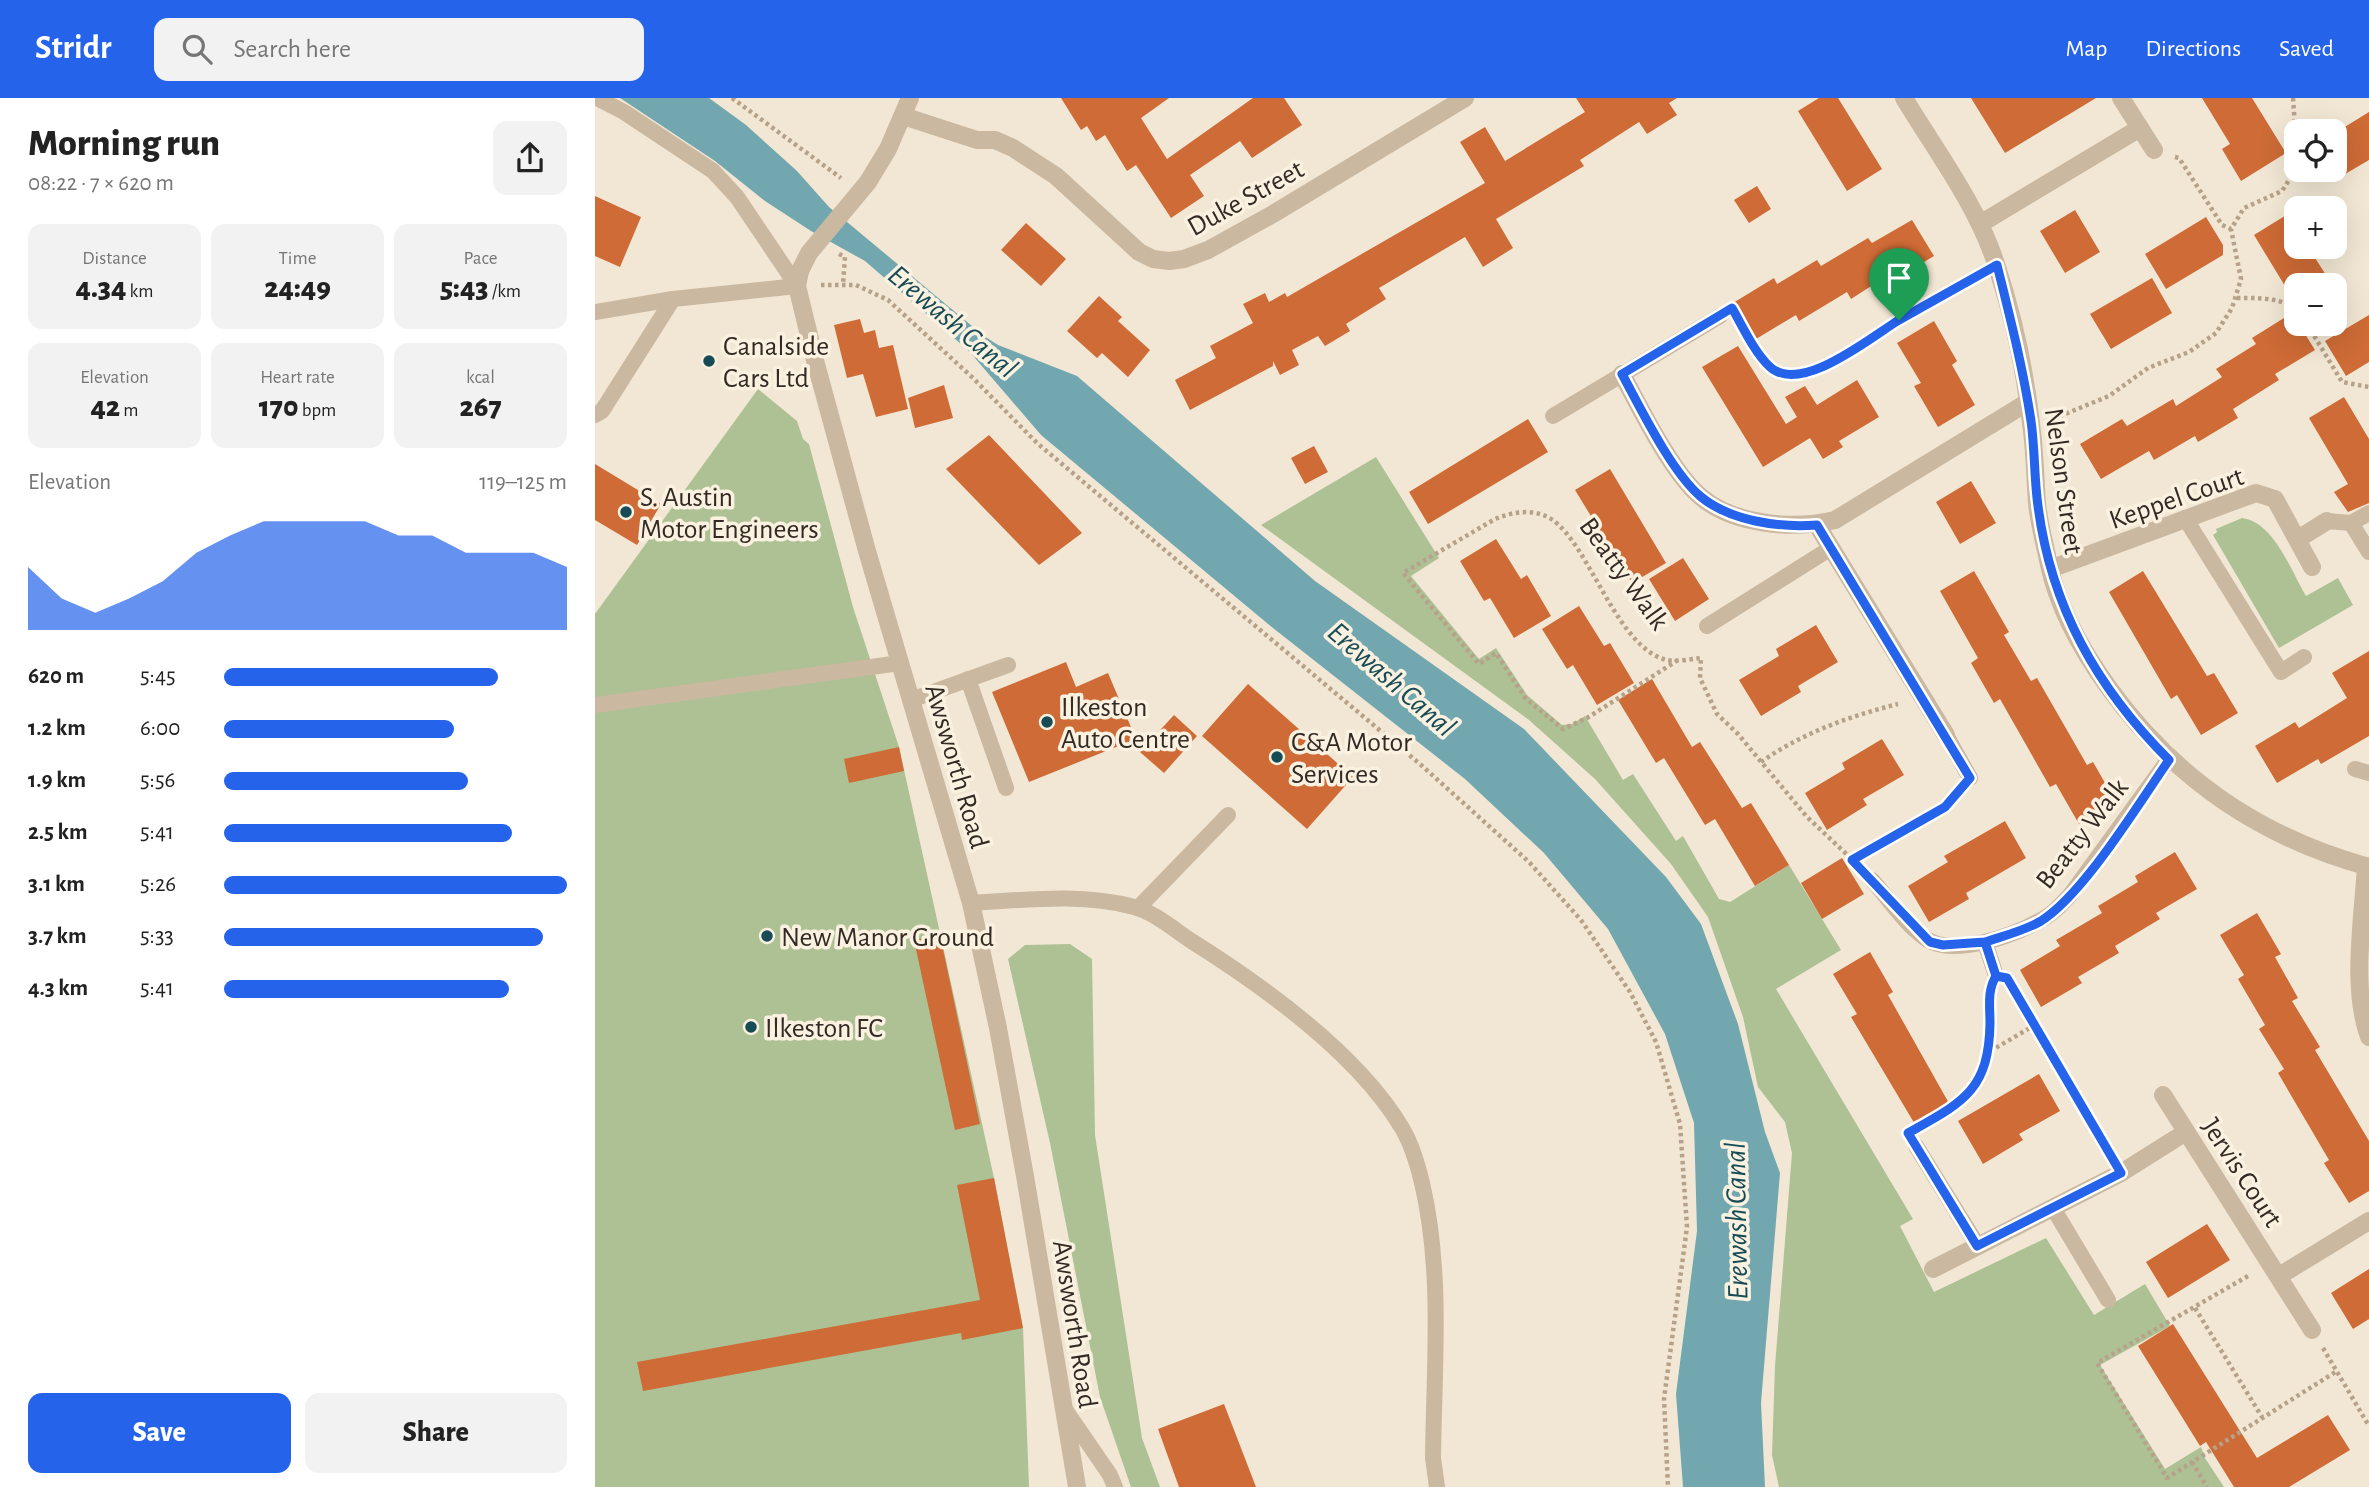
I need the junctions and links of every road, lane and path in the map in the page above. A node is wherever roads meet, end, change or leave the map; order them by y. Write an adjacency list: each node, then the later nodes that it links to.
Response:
1 (597, 98): 18 (lane)
2 (732, 98): 12 (path)
3 (910, 98): 8 (street)
4 (1465, 98): 8 (street, Duke Street)
5 (1904, 98): 14 (street, Nelson Street)
6 (2121, 98): 10 (street)
7 (2293, 98): 9 (path)
8 (903, 116): 12 (street)
9 (2294, 119)
10 (2140, 128): 11 (street); 14 (street)
11 (2154, 150): 15 (path)
12 (868, 182): 18 (street, bridge)
13 (2288, 182): 15 (path)
14 (1980, 224): 17 (street, Nelson Street)
15 (2231, 229): 19 (path)
16 (845, 257): 86 (path)
17 (1997, 265): 23 (path); 27 (street, Nelson Street)
18 (799, 279): 20 (lane); 44 (street, Awsworth Road)
19 (2237, 298): 21 (path); 30 (path)
20 (673, 299): 22 (lane); 28 (lane)
21 (2284, 303)
22 (595, 312)
23 (1720, 316): 25 (lane)
24 (2314, 336): 26 (path)
25 (1622, 374): 29 (lane); 35 (street)
26 (2369, 387)
27 (2028, 402): 30 (street, Nelson Street); 35 (street)
28 (595, 415)
29 (1553, 415)
30 (2032, 425): 40 (street, Nelson Street)
31 (2369, 513): 34 (lane)
32 (2185, 518): 36 (street, Keppel Court); 40 (street, Keppel Court); 42 (lane)
33 (2327, 521): 34 (lane); 36 (street)
34 (2351, 523): 38 (lane)
35 (1817, 525): 37 (street)
36 (2298, 539): 39 (street, Keppel Court)
37 (1831, 548): 41 (lane); 47 (street)
38 (2369, 552)
39 (2312, 567)
40 (2050, 569): 51 (street, Nelson Street)
41 (1707, 626)
42 (2304, 657)
43 (1678, 660): 43 (path, Beatty Walk); 52 (path, Beatty Walk)
44 (900, 663): 48 (street, Awsworth Road); 49 (lane)
45 (1008, 665): 46 (lane)
46 (968, 679): 48 (lane); 54 (lane)
47 (1924, 698): 50 (street); 52 (path)
48 (911, 700): 59 (street, Awsworth Road)
49 (595, 705)
50 (1946, 735): 53 (lane)
51 (2169, 760): 57 (street, Nelson Street); 61 (lane, Beatty Walk)
52 (1761, 762): 56 (path, Beatty Walk)
53 (1970, 778): 56 (path)
54 (1006, 788)
55 (1228, 815): 60 (lane)
56 (1852, 860): 58 (path, Beatty Walk)
57 (2367, 867): 64 (street)
58 (1873, 880): 61 (lane, Beatty Walk)
59 (971, 903): 60 (lane); 79 (street, Awsworth Road)
60 (1138, 908): 85 (lane)
61 (1985, 942): 62 (lane)
62 (1996, 976): 63 (path); 65 (path)
63 (2035, 1025): 65 (path); 69 (path)
64 (2369, 1037)
65 (1987, 1054): 68 (path)
66 (2163, 1095): 67 (street, Jervis Court)
67 (2186, 1132): 69 (street); 74 (street, Jervis Court)
68 (1916, 1146): 72 (lane)
69 (2121, 1173): 70 (street)
70 (2053, 1208): 72 (street); 75 (lane)
71 (2369, 1221): 74 (street)
72 (1977, 1246): 73 (street)
73 (1933, 1269)
74 (2275, 1269): 76 (path); 77 (street, Jervis Court)
75 (2108, 1300)
76 (2195, 1308): 80 (path); 82 (path)
77 (2312, 1330): 78 (path)
78 (2337, 1371): 80 (path); 81 (path)
79 (1063, 1408): 83 (street, Awsworth Road); 84 (lane)
80 (2262, 1417): 82 (path)
81 (2369, 1426)
82 (2192, 1462): 87 (path)
83 (1077, 1487)
84 (1115, 1487)
85 (1437, 1487)
86 (1668, 1487)
87 (2207, 1487)

